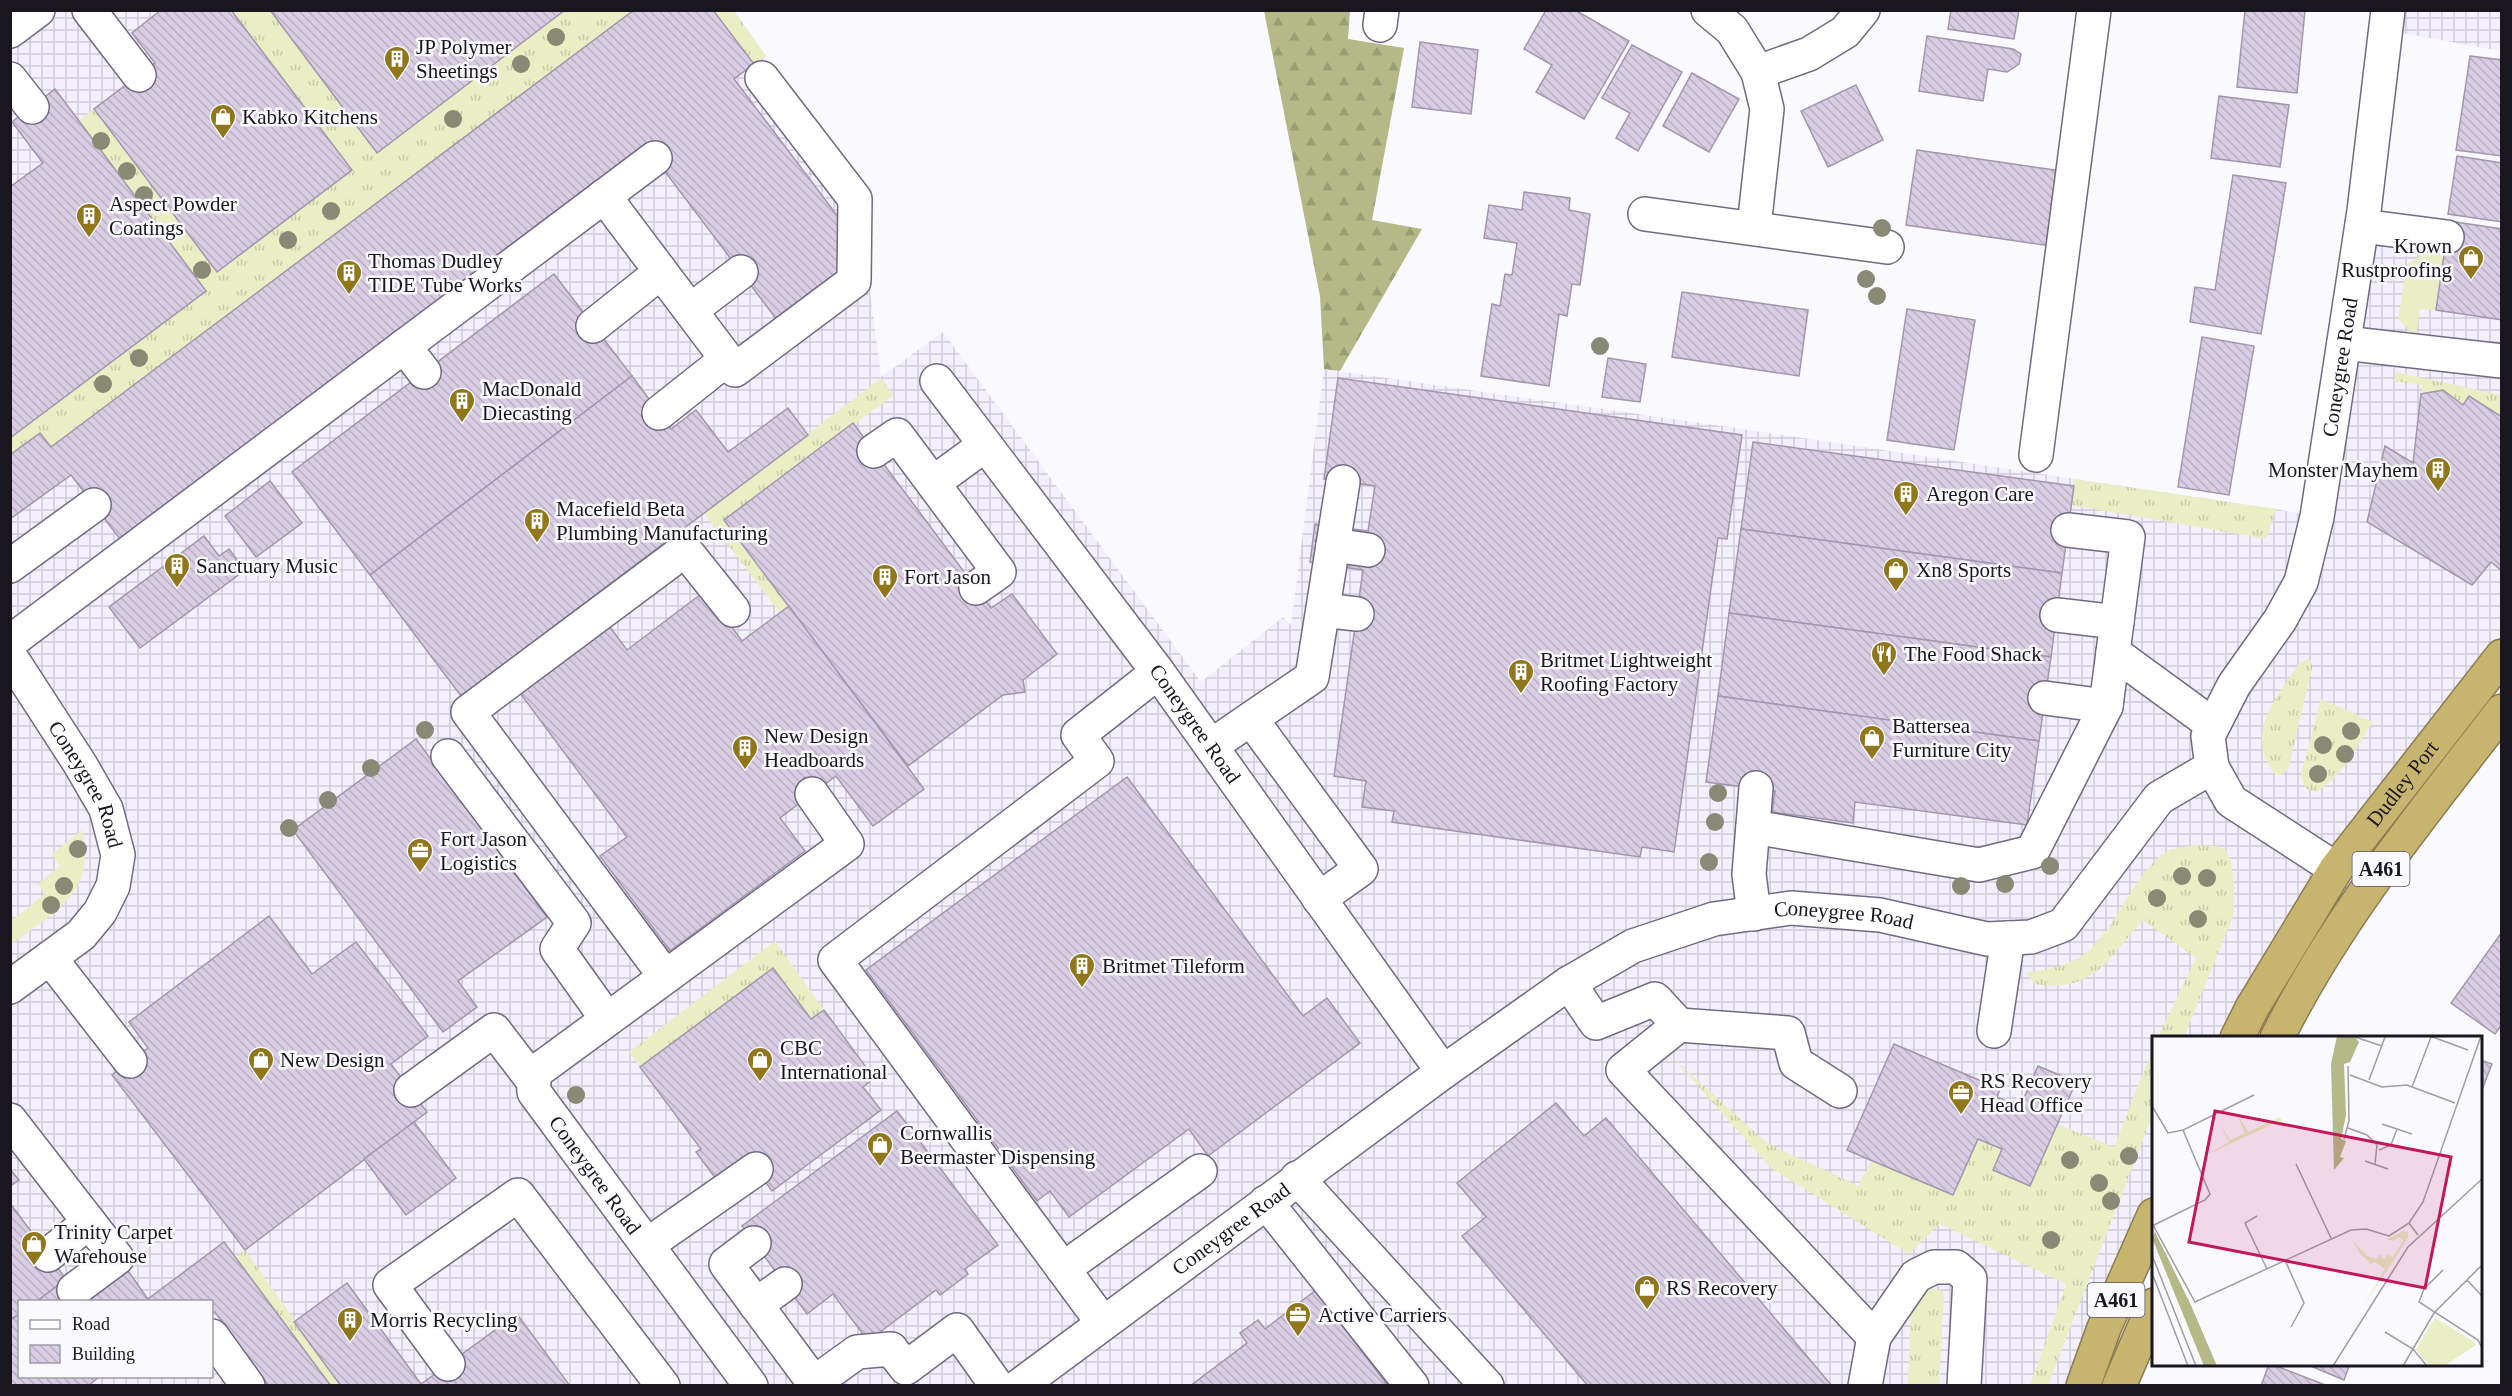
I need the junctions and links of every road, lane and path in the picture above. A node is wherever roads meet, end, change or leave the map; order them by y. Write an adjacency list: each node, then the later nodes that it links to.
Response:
1 (38, 10): 7 (street)
2 (88, 10): 9 (street)
3 (1708, 10): 8 (street)
4 (1863, 10): 8 (street)
5 (2094, 10): 33 (street)
6 (2388, 10): 16 (street, Coneygree Road)
7 (10, 31)
8 (1758, 72): 17 (street)
9 (139, 75)
10 (762, 78): 26 (street)
11 (10, 79): 12 (street)
12 (32, 107)
13 (655, 158): 14 (street)
14 (612, 183): 20 (street); 25 (street)
15 (1645, 214): 17 (street)
16 (2362, 226): 18 (street); 24 (street, Coneygree Road)
17 (1754, 227): 19 (street)
18 (2447, 237)
19 (1887, 247)
20 (661, 272): 22 (street); 23 (street)
21 (741, 272): 22 (street)
22 (691, 310): 26 (street)
23 (593, 326)
24 (2344, 343): 27 (street); 55 (street, Coneygree Road)
25 (404, 346): 28 (street); 47 (street)
26 (728, 359): 30 (street)
27 (2502, 361)
28 (424, 372)
29 (937, 381): 31 (street, Coneygree Road)
30 (659, 413)
31 (985, 445): 35 (street); 50 (street, Coneygree Road)
32 (874, 451): 35 (street)
33 (2036, 455)
34 (1343, 482): 38 (street)
35 (933, 483): 41 (street)
36 (94, 505): 40 (street)
37 (2068, 530): 46 (street)
38 (1333, 545): 39 (street); 43 (street)
39 (1368, 550)
40 (10, 566)
41 (976, 588)
42 (733, 610): 69 (street)
43 (1323, 610): 44 (street); 54 (street)
44 (1357, 614)
45 (2057, 615): 46 (street)
46 (2115, 637): 52 (street); 55 (street)
47 (10, 642)
48 (10, 656): 68 (street, Coneygree Road)
49 (2502, 656): 63 (highway, Dudley Port / A461)
50 (1158, 672): 56 (street, Coneygree Road); 92 (street)
51 (2045, 698): 52 (street)
52 (2106, 706): 62 (street)
53 (2502, 711): 59 (highway, Dudley Port / A461)
54 (1251, 719): 56 (street); 64 (street)
55 (2213, 725): 58 (street, Coneygree Road)
56 (1211, 746): 64 (street, Coneygree Road)
57 (448, 756): 72 (street)
58 (2212, 767): 63 (street, Coneygree Road); 67 (street, Coneygree Road)
59 (2447, 782): 63 (highway); 65 (highway, Dudley Port / A461)
60 (1756, 788): 62 (street)
61 (812, 794): 69 (street)
62 (1753, 827): 66 (street)
63 (2336, 869): 65 (highway); 75 (highway, Dudley Port / A461)
64 (1319, 899): 78 (street, Coneygree Road)
65 (2356, 905): 76 (highway, Dudley Port / A461)
66 (1754, 914): 67 (street, Coneygree Road); 70 (street, Coneygree Road)
67 (2008, 938): 74 (street)
68 (50, 958): 71 (street, Coneygree Road); 77 (street)
69 (656, 983): 72 (street)
70 (1569, 983): 73 (street); 78 (street, Coneygree Road)
71 (10, 987)
72 (607, 1019): 79 (street)
73 (1679, 1025): 81 (street); 99 (street)
74 (1994, 1031)
75 (2238, 1036)
76 (2278, 1036)
77 (130, 1061)
78 (1443, 1072): 85 (street, Coneygree Road)
79 (534, 1082): 80 (street, Coneygree Road); 90 (street, Coneygree Road)
80 (411, 1090)
81 (1840, 1091)
82 (10, 1120): 88 (street)
83 (756, 1169): 90 (street)
84 (1200, 1171): 92 (street)
85 (1297, 1178): 86 (street, Coneygree Road); 107 (street)
86 (1266, 1202): 97 (street, Coneygree Road); 106 (street)
87 (2152, 1220): 110 (highway, A461)
88 (89, 1222): 91 (street); 94 (street)
89 (754, 1243): 95 (street)
90 (647, 1245): 103 (street, Coneygree Road)
91 (48, 1255)
92 (1063, 1269): 97 (street)
93 (785, 1284): 95 (street)
94 (74, 1290)
95 (756, 1305): 104 (street)
96 (2152, 1310): 111 (highway, A461)
97 (1103, 1323): 105 (street, Coneygree Road)
98 (213, 1337): 101 (street)
99 (1874, 1337): 108 (street); 109 (street)
100 (448, 1364): 102 (street)
101 (248, 1386)
102 (663, 1386)
103 (751, 1386)
104 (997, 1386)
105 (1019, 1386)
106 (1412, 1386)
107 (1487, 1386)
108 (1865, 1386)
109 (1964, 1386)
110 (2083, 1386)
111 (2119, 1386)

